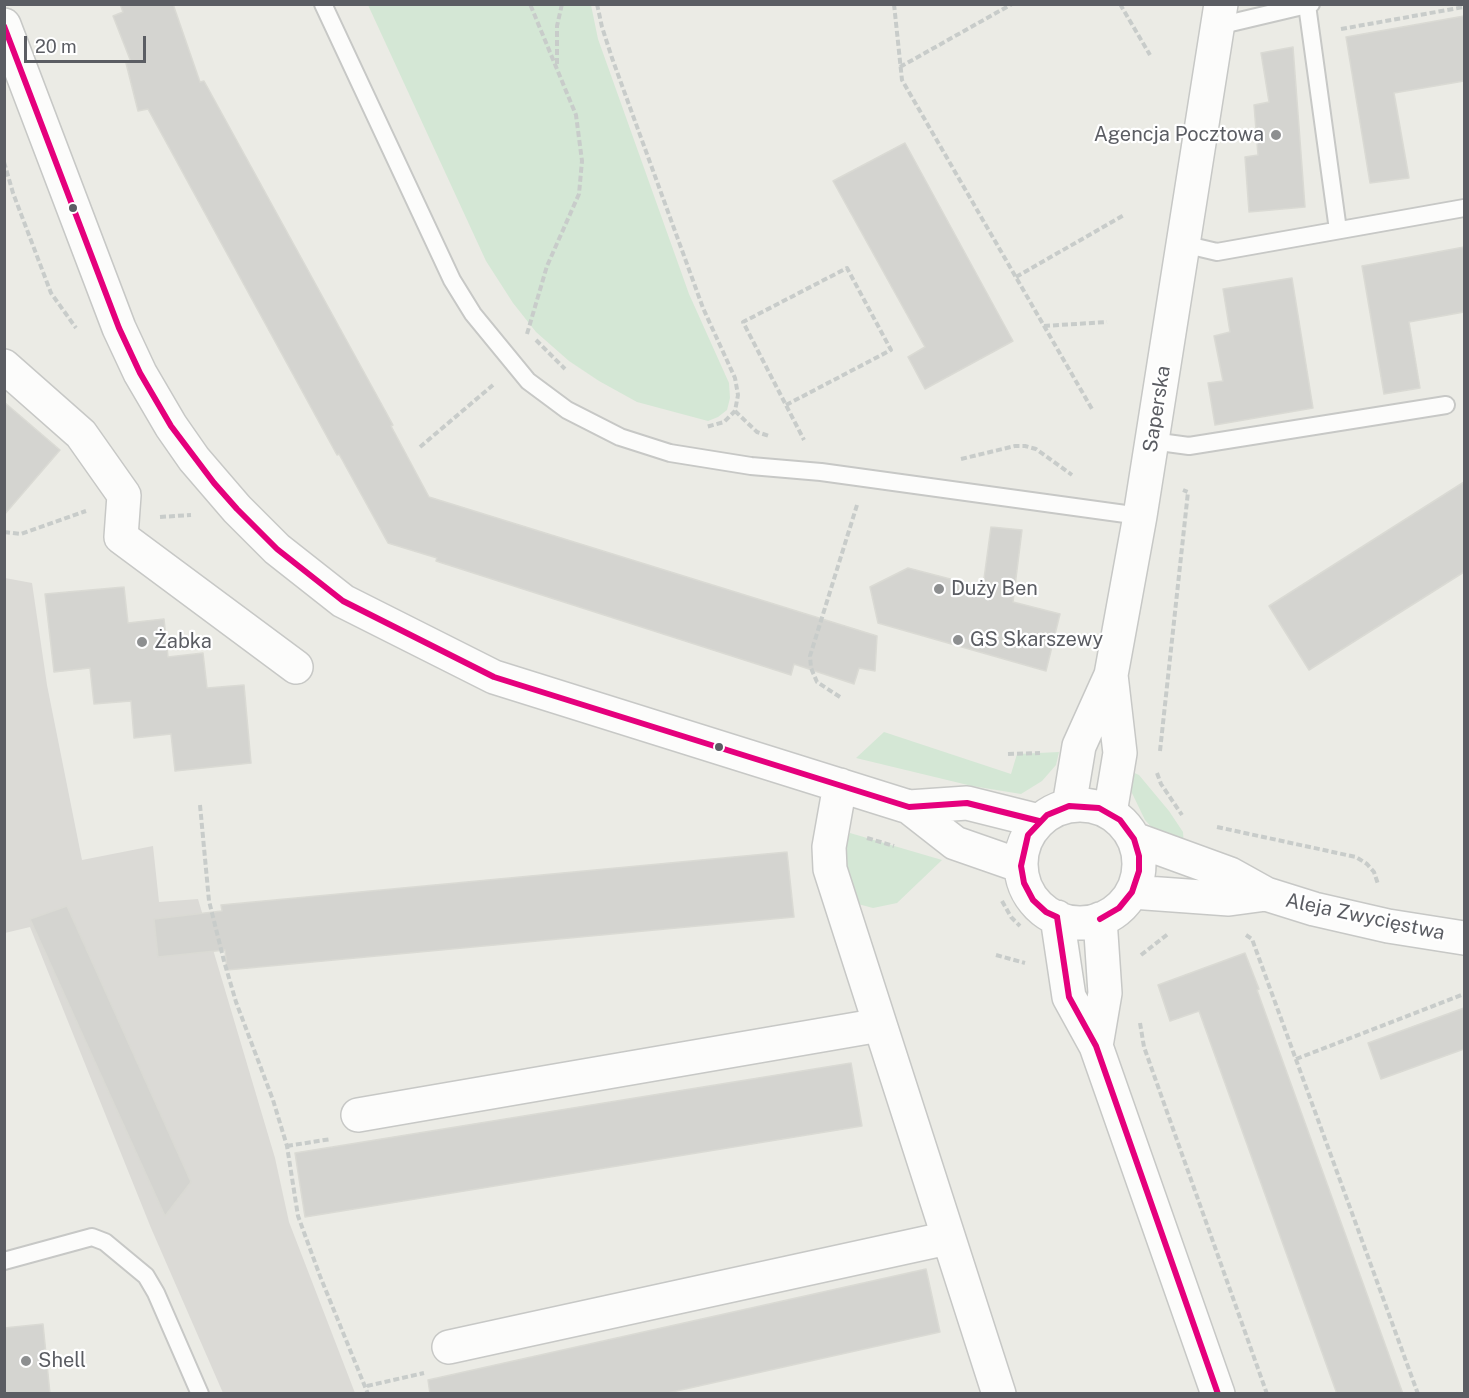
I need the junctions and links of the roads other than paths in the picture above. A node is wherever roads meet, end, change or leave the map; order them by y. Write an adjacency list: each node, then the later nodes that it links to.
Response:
1 (323, 4): 11 (lane)
2 (1309, 5): 3 (lane); 6 (lane)
3 (1220, 15): 7 (street, Saperska)
4 (5, 29): 14 (street)
5 (1464, 208): 6 (lane)
6 (1338, 230): 7 (lane)
7 (1183, 244): 10 (street, Saperska)
8 (4, 366): 12 (street)
9 (1446, 405): 10 (lane)
10 (1152, 441): 11 (street, Saperska)
11 (1140, 516): 13 (street, Saperska)
12 (296, 667)
13 (1112, 675): 15 (street, Saperska); 17 (street)
14 (840, 785): 16 (street); 26 (street)
15 (1069, 806): 17 (street); 18 (street)
16 (909, 807): 18 (street); 20 (street)
17 (1110, 813): 19 (street)
18 (1039, 821): 20 (street)
19 (1134, 839): 21 (street); 22 (street, Aleja Zwycięstwa)
20 (1021, 866): 23 (street)
21 (1132, 891): 22 (street, Aleja Zwycięstwa); 24 (street)
22 (1266, 894): 25 (street, Aleja Zwycięstwa)
23 (1057, 917): 24 (street); 27 (street)
24 (1100, 919): 27 (street)
25 (1464, 938)
26 (880, 1025): 28 (street); 29 (street)
27 (1096, 1046): 34 (street)
28 (358, 1115)
29 (948, 1238): 31 (street); 33 (street)
30 (4, 1261): 32 (lane)
31 (449, 1347)
32 (200, 1394)
33 (999, 1394)
34 (1218, 1394)

